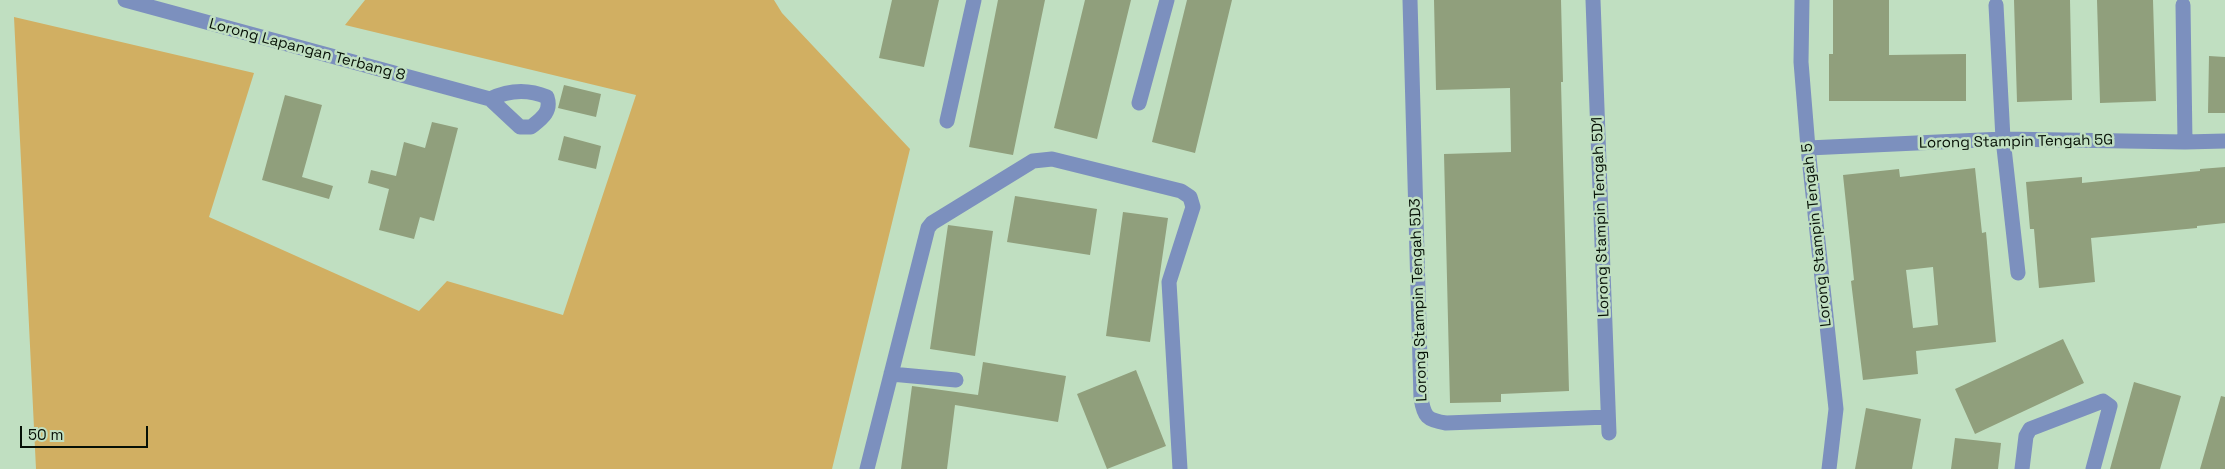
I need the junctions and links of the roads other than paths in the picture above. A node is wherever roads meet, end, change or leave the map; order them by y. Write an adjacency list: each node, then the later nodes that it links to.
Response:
1 (125, 0): 9 (street, Lorong Lapangan Terbang 8)
2 (974, 0): 11 (street)
3 (1166, 0): 10 (street)
4 (1410, 0): 19 (street, Lorong Stampin Tengah 5D3)
5 (1593, 0): 19 (street, Lorong Stampin Tengah 5D1)
6 (1802, 0): 15 (street, Lorong Stampin Tengah 5)
7 (1996, 4): 12 (street)
8 (2183, 5): 14 (street)
9 (490, 99)
10 (1140, 104)
11 (947, 121)
12 (2003, 140): 14 (street, Lorong Stampin Tengah 5G); 15 (street, Lorong Stampin Tengah 5G); 16 (street)
13 (2225, 140): 14 (street, Lorong Stampin Tengah 5G)
14 (2185, 142)
15 (1808, 148): 23 (street, Lorong Stampin Tengah 5)
16 (2018, 274)
17 (891, 374): 18 (street); 21 (street); 22 (street)
18 (956, 380)
19 (1608, 416): 20 (street, Lorong Stampin Tengah 5D1)
20 (1609, 434)
21 (867, 469)
22 (1180, 469)
23 (1829, 469)
24 (2022, 469): 25 (street)
25 (2093, 469)

